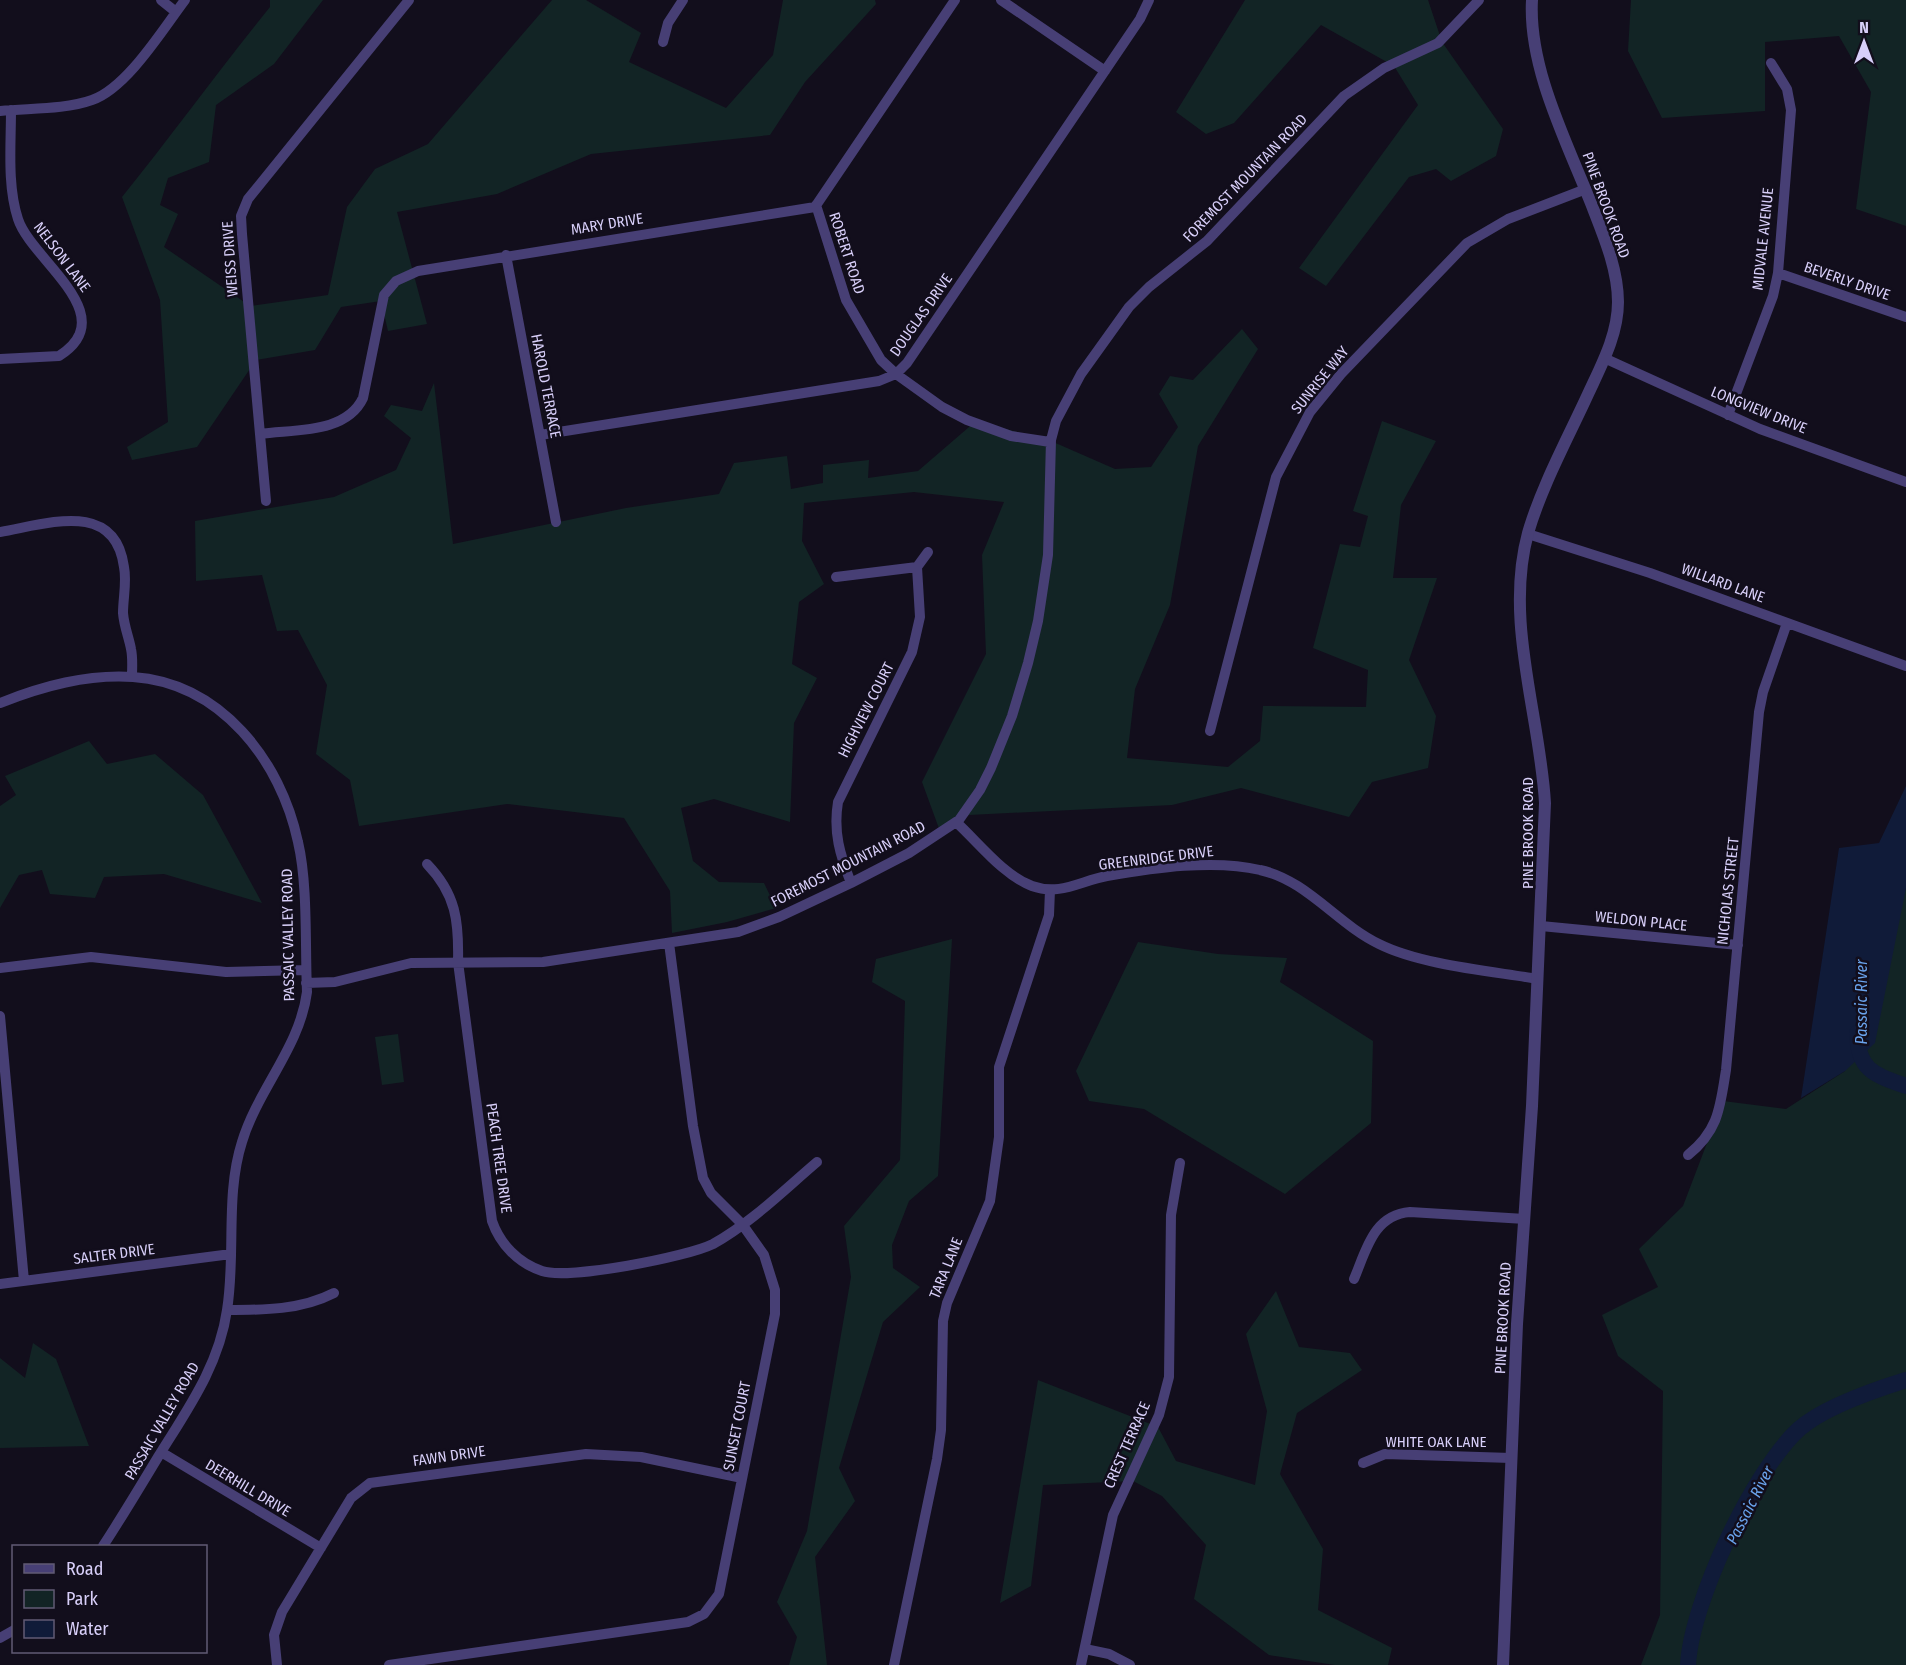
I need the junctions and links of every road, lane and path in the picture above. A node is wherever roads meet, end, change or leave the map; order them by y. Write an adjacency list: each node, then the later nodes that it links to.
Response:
1 (161, 0): 10 (street)
2 (185, 0): 10 (street)
3 (409, 0): 24 (street, WEISS DRIVE)
4 (683, 0): 11 (street)
5 (955, 0): 16 (street)
6 (1001, 0): 13 (street)
7 (1149, 0): 13 (street, DOUGLAS DRIVE)
8 (1479, 0): 26 (street, FOREMOST MOUNTAIN ROAD)
9 (1532, 0): 15 (street, PINE BROOK ROAD)
10 (176, 12): 14 (street)
11 (663, 42)
12 (1772, 63): 18 (street, MIDVALE AVENUE)
13 (1105, 71): 22 (street, DOUGLAS DRIVE)
14 (5, 110): 21 (street, NELSON LANE)
15 (1586, 189): 20 (street, PINE BROOK ROAD); 39 (street, SUNRISE WAY)
16 (816, 205): 17 (street, MARY DRIVE); 22 (street, ROBERT ROAD)
17 (506, 255): 24 (street, MARY DRIVE); 25 (street, HAROLD TERRACE)
18 (1778, 273): 19 (street, BEVERLY DRIVE); 23 (street, MIDVALE AVENUE)
19 (1906, 317)
20 (1604, 358): 23 (street, LONGVIEW DRIVE); 31 (street, PINE BROOK ROAD)
21 (0, 359)
22 (896, 374): 25 (street, DOUGLAS DRIVE); 26 (street, ROBERT ROAD)
23 (1728, 415): 27 (street, LONGVIEW DRIVE)
24 (260, 434): 28 (street, WEISS DRIVE)
25 (540, 435): 29 (street, HAROLD TERRACE)
26 (1050, 441): 40 (street, FOREMOST MOUNTAIN ROAD)
27 (1906, 482)
28 (266, 501)
29 (556, 522)
30 (0, 532): 37 (street)
31 (1528, 534): 35 (street, WILLARD LANE); 44 (street, PINE BROOK ROAD)
32 (928, 552): 33 (street)
33 (916, 567): 34 (street); 42 (street, HIGHVIEW COURT)
34 (836, 577)
35 (1787, 623): 36 (street, WILLARD LANE); 46 (street, NICHOLAS STREET)
36 (1906, 666)
37 (132, 677): 38 (street, PASSAIC VALLEY ROAD); 49 (street, PASSAIC VALLEY ROAD)
38 (0, 703)
39 (1210, 731)
40 (956, 822): 42 (street, FOREMOST MOUNTAIN ROAD); 43 (street, GREENRIDGE DRIVE)
41 (427, 864): 47 (street, PEACH TREE DRIVE)
42 (851, 883): 45 (street, FOREMOST MOUNTAIN ROAD)
43 (1050, 890): 50 (street, GREENRIDGE DRIVE); 73 (street, TARA LANE)
44 (1541, 926): 46 (street, WELDON PLACE); 50 (street, PINE BROOK ROAD)
45 (669, 943): 47 (street, FOREMOST MOUNTAIN ROAD); 57 (street, SUNSET COURT)
46 (1738, 945): 53 (street, NICHOLAS STREET)
47 (458, 962): 51 (street, FOREMOST MOUNTAIN ROAD); 57 (street, PEACH TREE DRIVE)
48 (0, 968): 49 (street)
49 (305, 970): 51 (street, PASSAIC VALLEY ROAD)
50 (1538, 979): 56 (street, PINE BROOK ROAD)
51 (306, 983): 58 (street, PASSAIC VALLEY ROAD)
52 (0, 1016): 60 (street)
53 (1688, 1155)
54 (817, 1162): 57 (street, PEACH TREE DRIVE)
55 (1180, 1163): 70 (street, CREST TERRACE)
56 (1525, 1219): 59 (street); 65 (street, PINE BROOK ROAD)
57 (742, 1224): 67 (street, SUNSET COURT)
58 (231, 1254): 60 (street, SALTER DRIVE); 63 (street, PASSAIC VALLEY ROAD)
59 (1354, 1279)
60 (24, 1281): 61 (street, SALTER DRIVE)
61 (0, 1284)
62 (334, 1293): 63 (street)
63 (227, 1310): 64 (street, PASSAIC VALLEY ROAD)
64 (161, 1452): 68 (street, PASSAIC VALLEY ROAD); 69 (street, DEERHILL DRIVE)
65 (1510, 1458): 66 (street, WHITE OAK LANE); 76 (street, PINE BROOK ROAD)
66 (1364, 1463)
67 (742, 1478): 69 (street, FAWN DRIVE); 72 (street, SUNSET COURT)
68 (104, 1545)
69 (321, 1548): 71 (street, FAWN DRIVE)
70 (1085, 1649): 74 (street, CREST TERRACE); 75 (street)
71 (277, 1665)
72 (389, 1665)
73 (894, 1665)
74 (1081, 1665)
75 (1130, 1665)
76 (1503, 1665)

